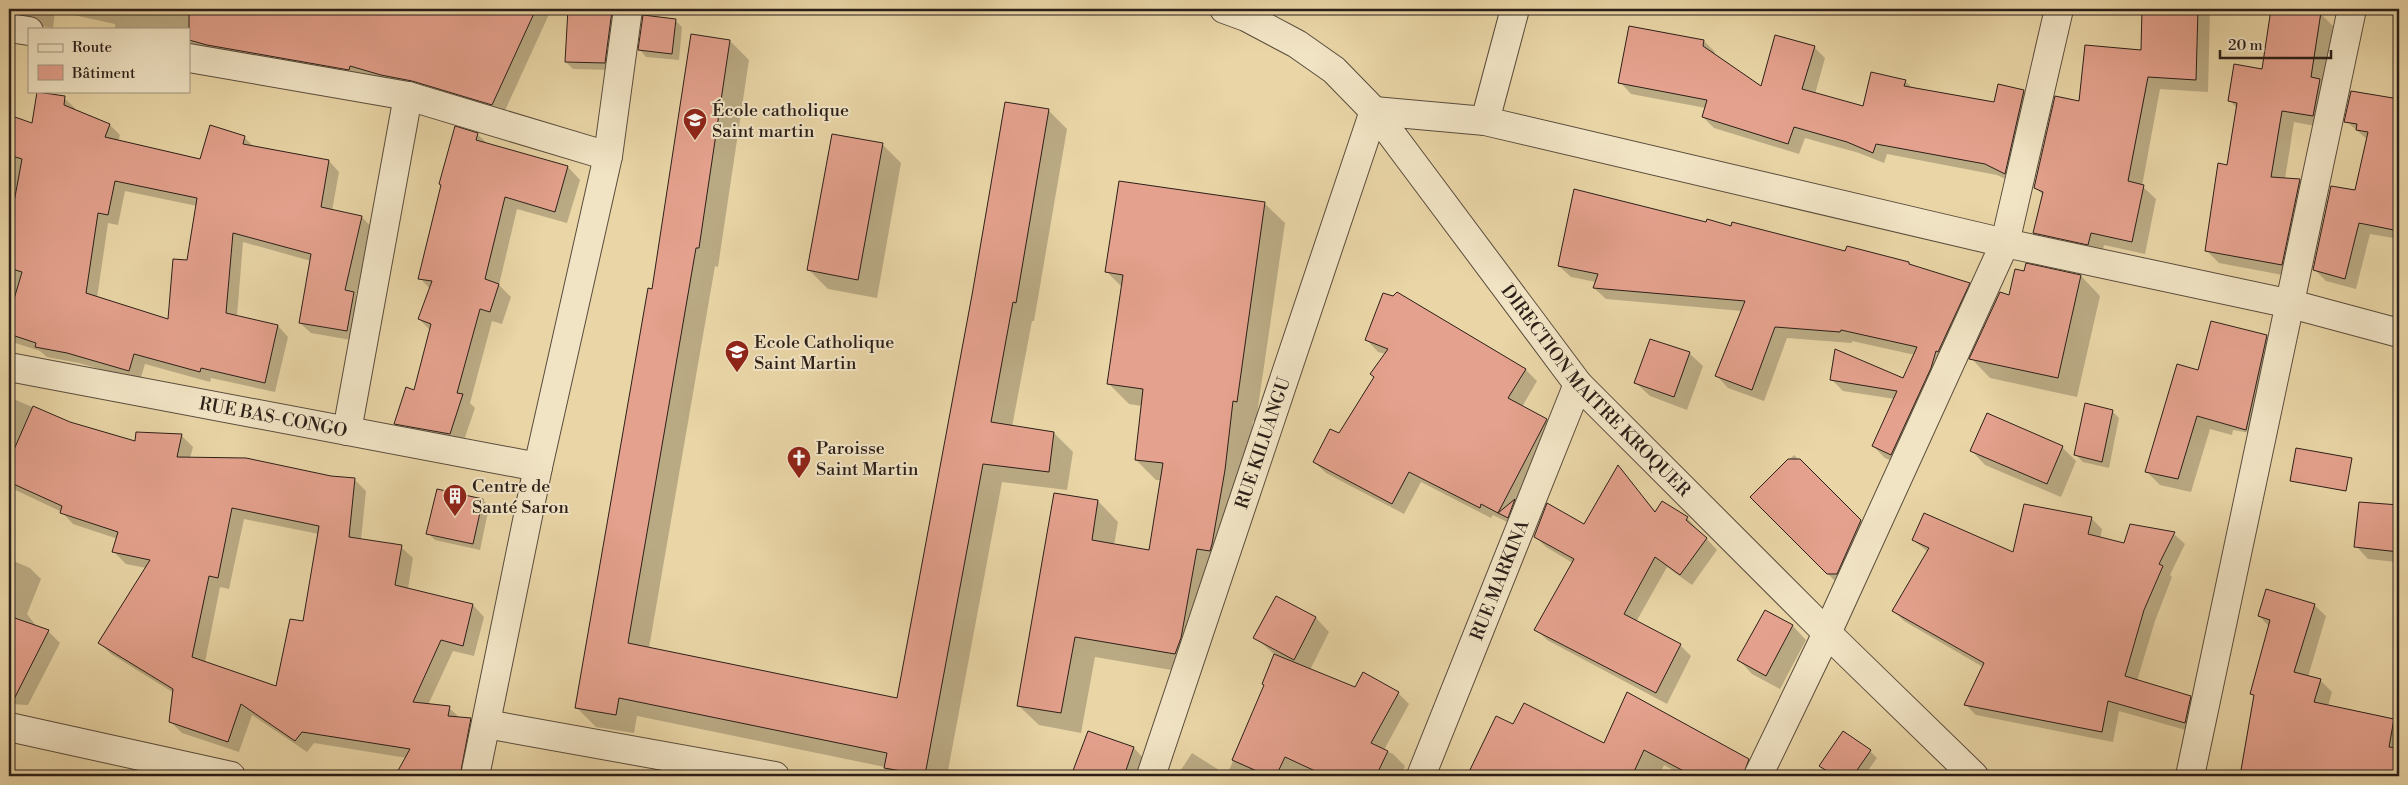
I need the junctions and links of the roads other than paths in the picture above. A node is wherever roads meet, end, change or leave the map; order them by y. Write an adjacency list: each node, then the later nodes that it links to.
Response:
1 (628, 9): 12 (street)
2 (1224, 9): 10 (street, DIRECTION MAITRE KROQUER)
3 (1515, 9): 11 (street)
4 (2059, 9): 13 (street)
5 (2352, 9): 14 (street)
6 (9, 28): 7 (street)
7 (28, 31)
8 (190, 58): 9 (street)
9 (408, 96): 12 (street); 18 (street)
10 (1374, 111): 11 (street); 17 (street, DIRECTION MAITRE KROQUER); 26 (street, RUE KILUANGU)
11 (1485, 121): 13 (street)
12 (608, 156): 19 (street)
13 (2005, 244): 14 (street); 20 (street)
14 (2291, 304): 15 (street); 30 (street)
15 (2399, 333)
16 (9, 367): 18 (street, RUE BAS-CONGO)
17 (1578, 384): 20 (street, DIRECTION MAITRE KROQUER); 27 (street, RUE MARKINA)
18 (347, 431): 19 (street, RUE BAS-CONGO)
19 (538, 467): 21 (street)
20 (1826, 633): 28 (street); 29 (street, DIRECTION MAITRE KROQUER)
21 (486, 724): 24 (street); 25 (street)
22 (9, 727): 23 (street)
23 (231, 776)
24 (475, 776)
25 (775, 776)
26 (1151, 776)
27 (1421, 776)
28 (1758, 776)
29 (1974, 776)
30 (2190, 776)

